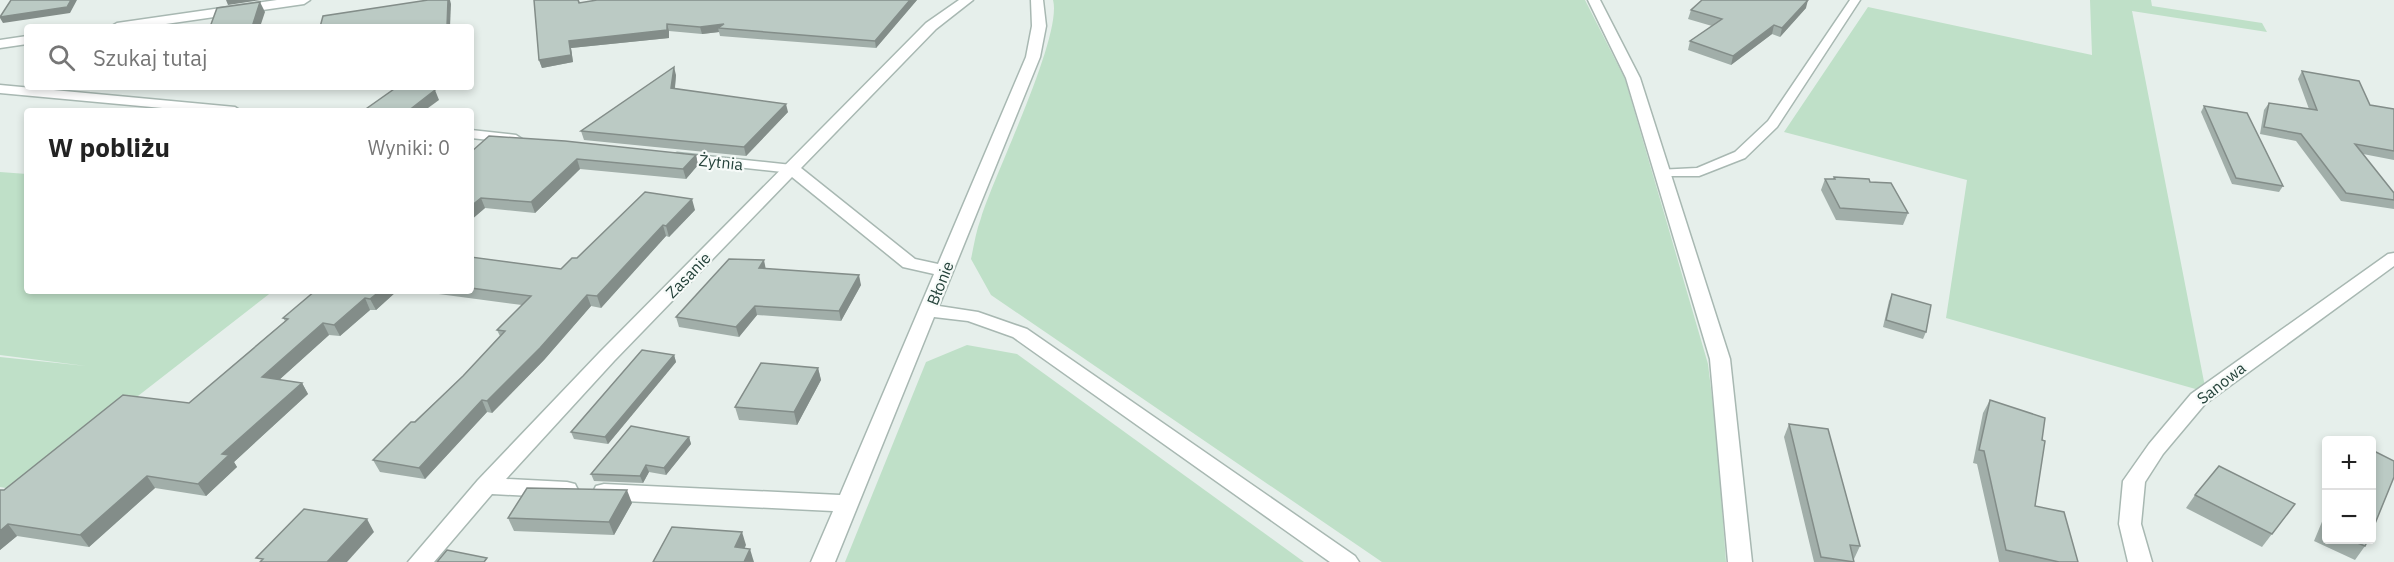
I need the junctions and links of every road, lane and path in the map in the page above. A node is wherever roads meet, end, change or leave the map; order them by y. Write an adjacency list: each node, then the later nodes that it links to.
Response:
1 (303, 0): 6 (street)
2 (967, 0): 14 (street, Zasanie)
3 (1037, 0): 17 (street, Błonie)
4 (1594, 0): 15 (street)
5 (1855, 0): 15 (lane)
6 (138, 24)
7 (24, 40): 8 (street)
8 (0, 44)
9 (0, 89): 10 (lane)
10 (203, 108)
11 (474, 134): 12 (lane)
12 (530, 141)
13 (661, 155): 14 (lane, Żytnia)
14 (792, 169): 17 (street); 19 (street, Zasanie)
15 (1662, 173): 24 (street)
16 (2394, 258): 25 (street, Sanowa)
17 (945, 271): 18 (street, Błonie)
18 (929, 310): 20 (street, Błonie); 23 (street)
19 (486, 486): 20 (street); 21 (street, Zasanie)
20 (848, 504): 22 (street, Błonie)
21 (420, 562)
22 (824, 562)
23 (1347, 562)
24 (1740, 562)
25 (2140, 562)

